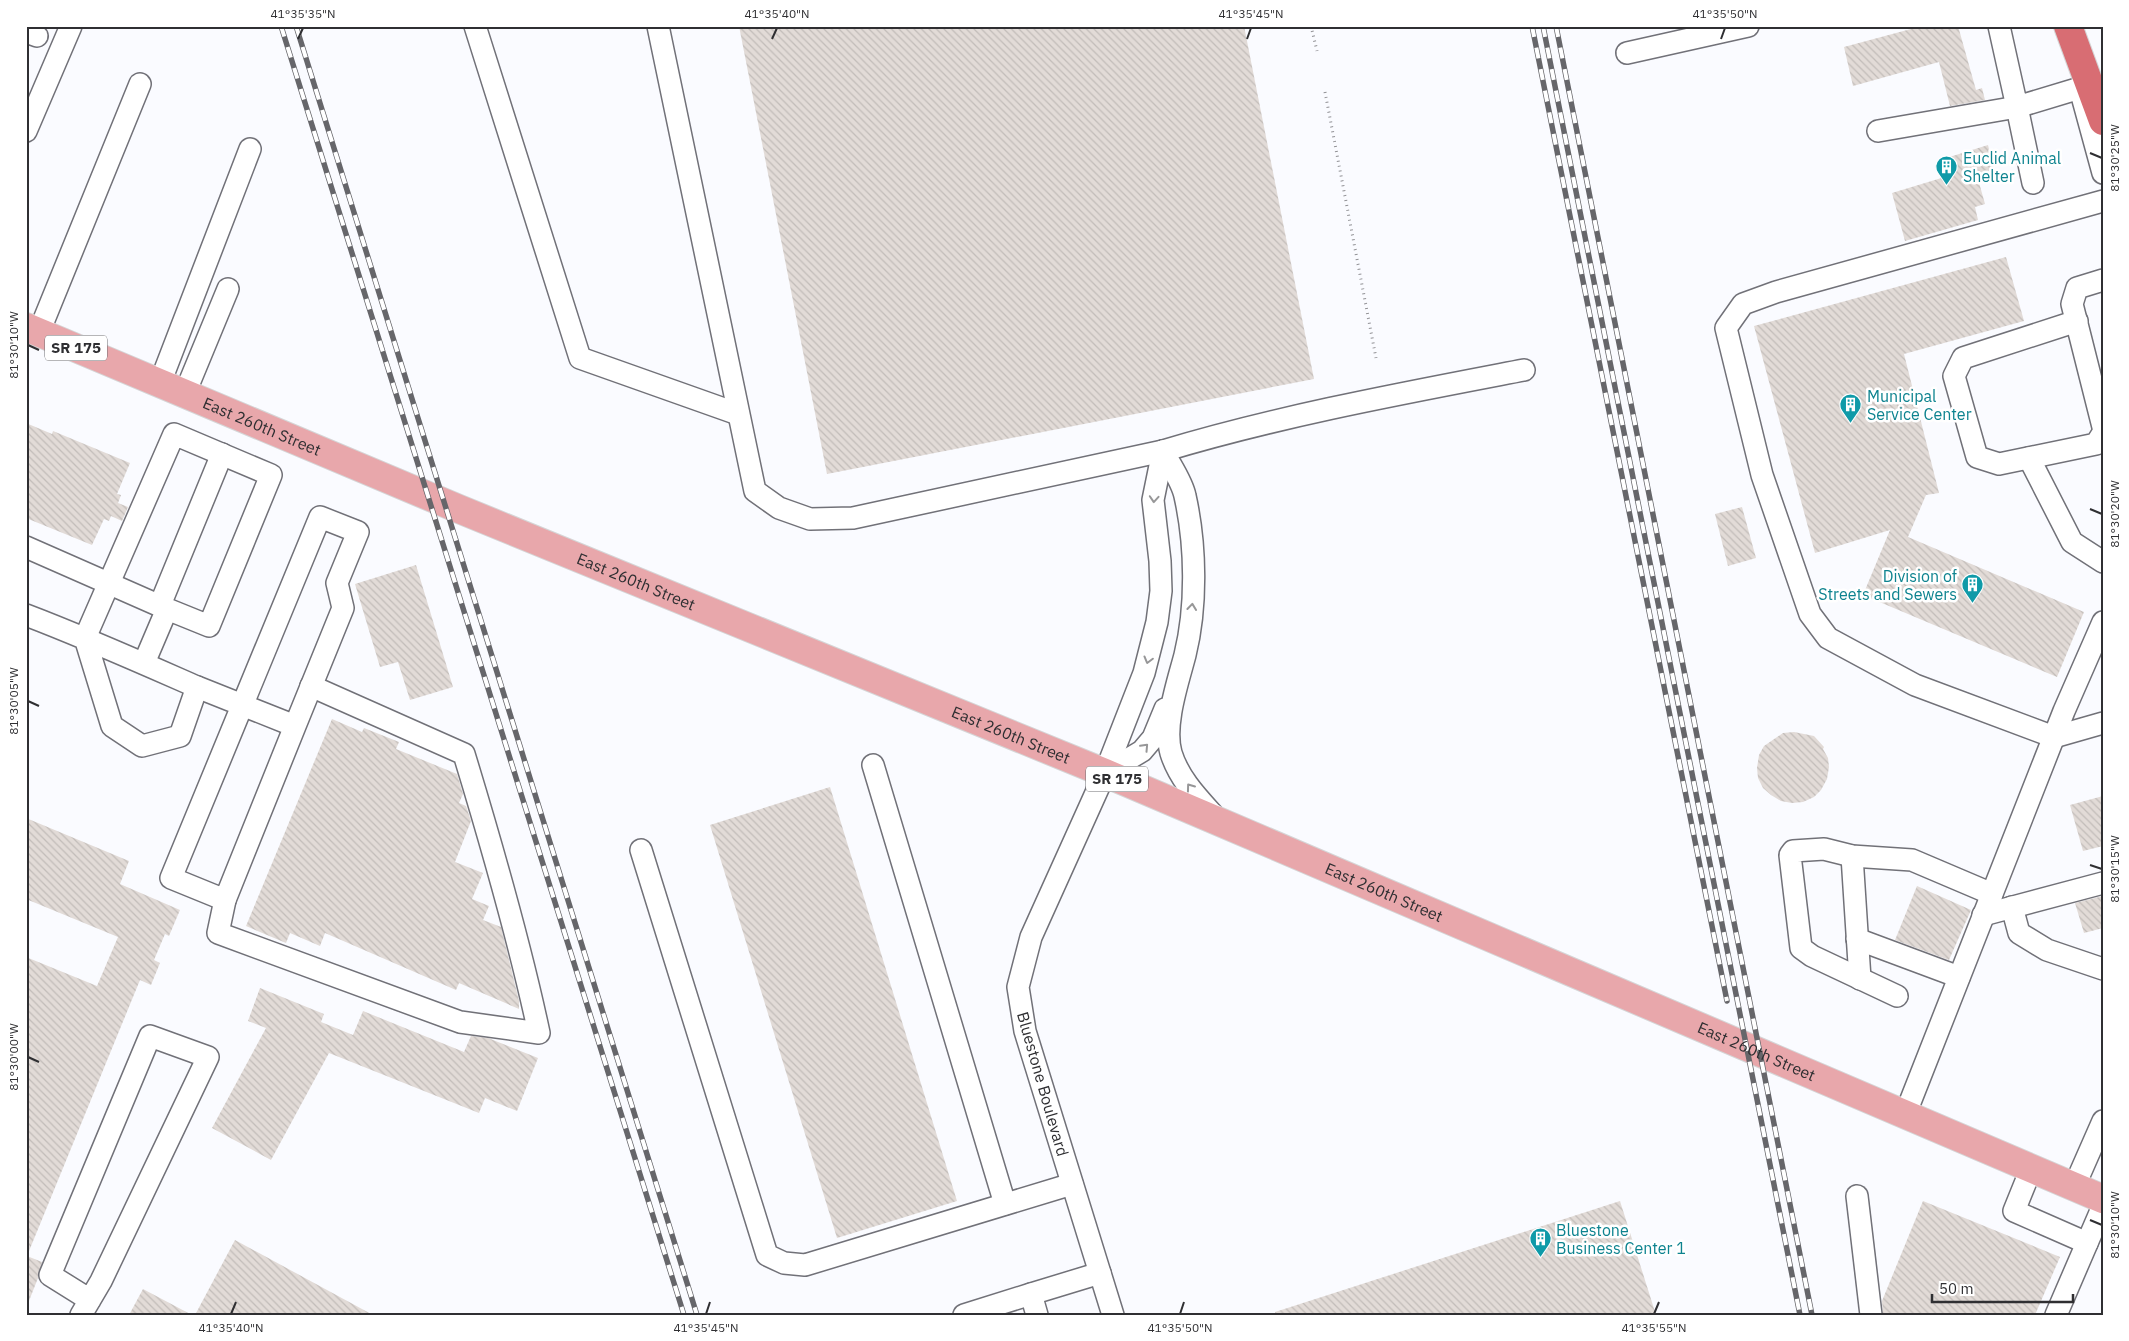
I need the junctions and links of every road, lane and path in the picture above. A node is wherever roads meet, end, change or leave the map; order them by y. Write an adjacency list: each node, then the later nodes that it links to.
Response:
1 (71, 26): 17 (street)
2 (475, 26): 31 (street)
3 (658, 26): 31 (street)
4 (1311, 26): 10 (path)
5 (1748, 26): 9 (street)
6 (1999, 26): 15 (street)
7 (2063, 26): 13 (street)
8 (2068, 26): 16 (highway)
9 (1715, 30): 11 (street)
10 (1317, 51)
11 (1627, 53)
12 (140, 84): 26 (street)
13 (2080, 88): 15 (street); 20 (street)
14 (1325, 92): 27 (path)
15 (2017, 107): 18 (street); 21 (street)
16 (2103, 121)
17 (26, 131)
18 (1878, 131)
19 (250, 149): 29 (street)
20 (2103, 173)
21 (2033, 182)
22 (2103, 201): 51 (street)
23 (2103, 280): 25 (street)
24 (228, 289): 30 (street)
25 (2076, 321): 32 (street); 36 (street)
26 (32, 329): 29 (main road, East 260th Street / SR 175)
27 (1376, 358)
28 (1524, 370): 34 (street)
29 (160, 383): 30 (main road, East 260th Street / SR 175)
30 (185, 393): 53 (main road, East 260th Street / SR 175)
31 (738, 414): 34 (street)
32 (2103, 427)
33 (2103, 433): 36 (street)
34 (1163, 451): 45 (street, one-way to 34); 53 (street, Bluestone Boulevard, one-way to 53)
35 (222, 454): 39 (street); 40 (street); 40 (street)
36 (2029, 458): 38 (street)
37 (26, 547): 39 (street)
38 (2103, 562)
39 (108, 582): 40 (street); 43 (street)
40 (163, 607): 44 (street)
41 (26, 615): 43 (street)
42 (2103, 622): 51 (street)
43 (85, 638): 44 (street); 47 (street)
44 (144, 663): 47 (street)
45 (1180, 672): 53 (street, one-way to 45); 54 (street, one-way to 45)
46 (311, 686): 48 (street); 50 (street); 59 (street)
47 (197, 687): 48 (street)
48 (243, 706): 50 (street); 59 (street)
49 (2103, 723): 51 (street)
50 (295, 726): 59 (street)
51 (2054, 737): 58 (street)
52 (873, 765): 74 (street)
53 (1105, 773): 54 (main road, East 260th Street / SR 175); 70 (street, Bluestone Boulevard)
54 (1221, 824): 67 (main road, East 260th Street / SR 175)
55 (641, 850): 74 (street)
56 (1852, 856): 58 (street); 62 (street); 65 (street)
57 (2103, 883): 60 (street)
58 (1992, 894): 61 (street)
59 (225, 900)
60 (2012, 907): 61 (street); 63 (street)
61 (1983, 915): 64 (street)
62 (1857, 939): 64 (street); 65 (street)
63 (2103, 969)
64 (1959, 977): 67 (street)
65 (1860, 979): 66 (street)
66 (1897, 996)
67 (1905, 1115): 69 (main road, East 260th Street / SR 175)
68 (2103, 1122): 71 (street)
69 (2031, 1169): 71 (main road, East 260th Street / SR 175); 76 (street)
70 (1072, 1184): 74 (street); 77 (street, Bluestone Boulevard)
71 (2074, 1187): 73 (main road, East 260th Street / SR 175)
72 (1857, 1196): 83 (street)
73 (2103, 1199)
74 (1005, 1204)
75 (2103, 1206): 76 (street)
76 (2087, 1243): 84 (street)
77 (1100, 1273): 78 (street); 82 (street, Bluestone Boulevard)
78 (1031, 1294): 80 (street); 81 (street)
79 (85, 1307): 79 (street)
80 (964, 1315)
81 (1037, 1315)
82 (1113, 1315)
83 (1871, 1315)
84 (2056, 1315)

